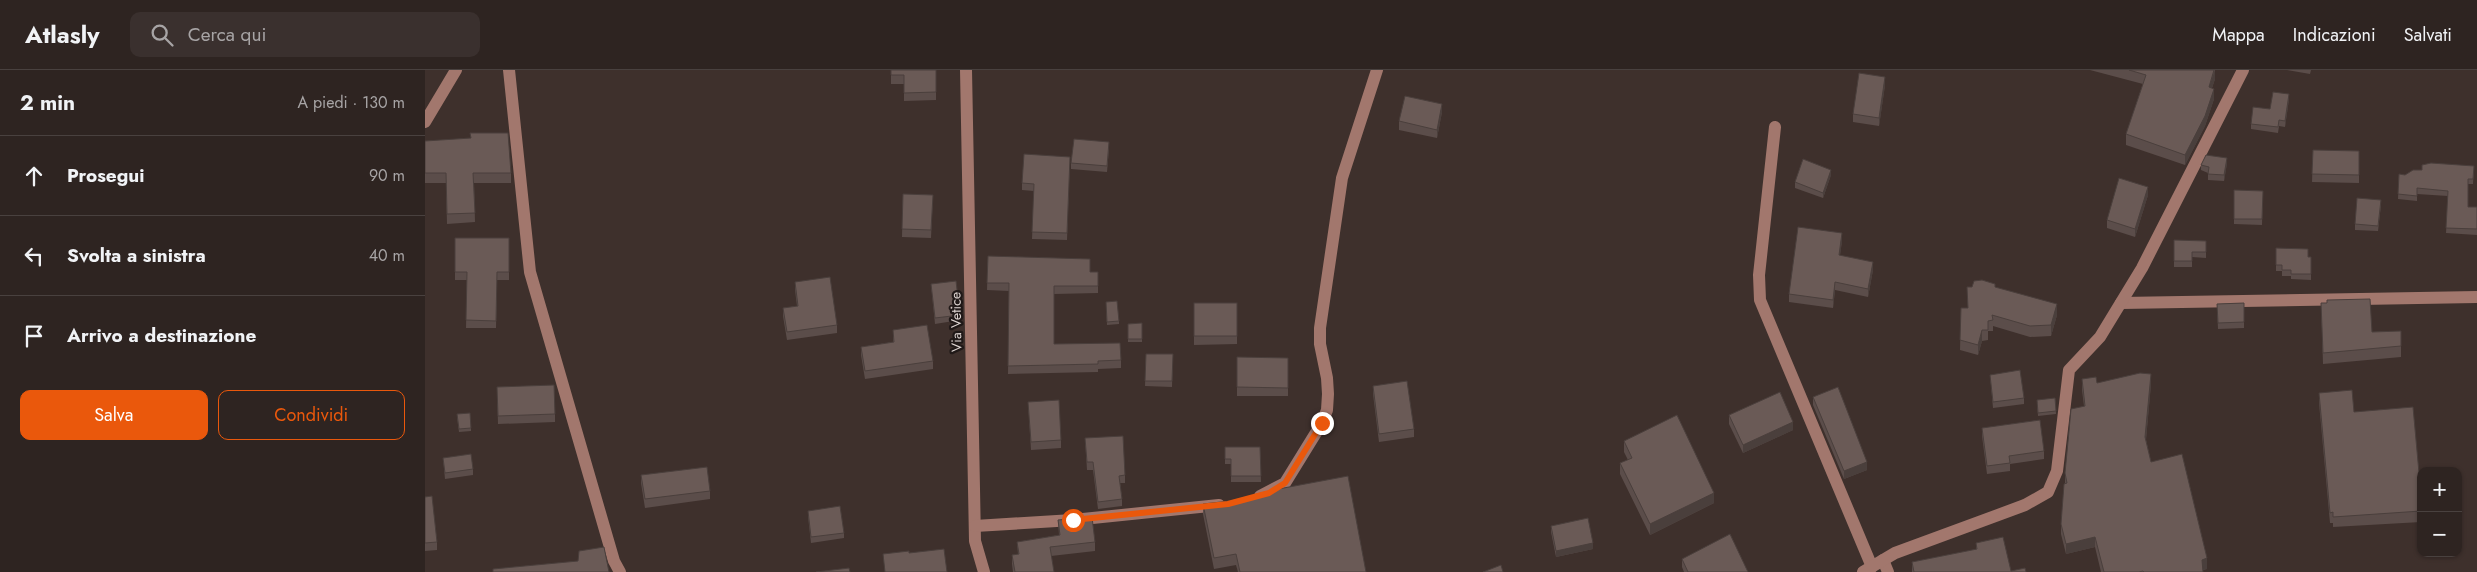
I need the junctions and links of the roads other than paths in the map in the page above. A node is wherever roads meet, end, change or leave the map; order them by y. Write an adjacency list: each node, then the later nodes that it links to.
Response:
1 (456, 70): 6 (street)
2 (509, 70): 14 (street)
3 (966, 70): 12 (street, Via Vetice)
4 (1377, 70): 10 (street)
5 (2243, 70): 9 (street)
6 (425, 122)
7 (1775, 127): 13 (street)
8 (2477, 297): 9 (street)
9 (2121, 303): 13 (street)
10 (1246, 500)
11 (1228, 504): 12 (street)
12 (975, 526): 15 (street, Via Vetice)
13 (1877, 568)
14 (620, 572)
15 (984, 572)

